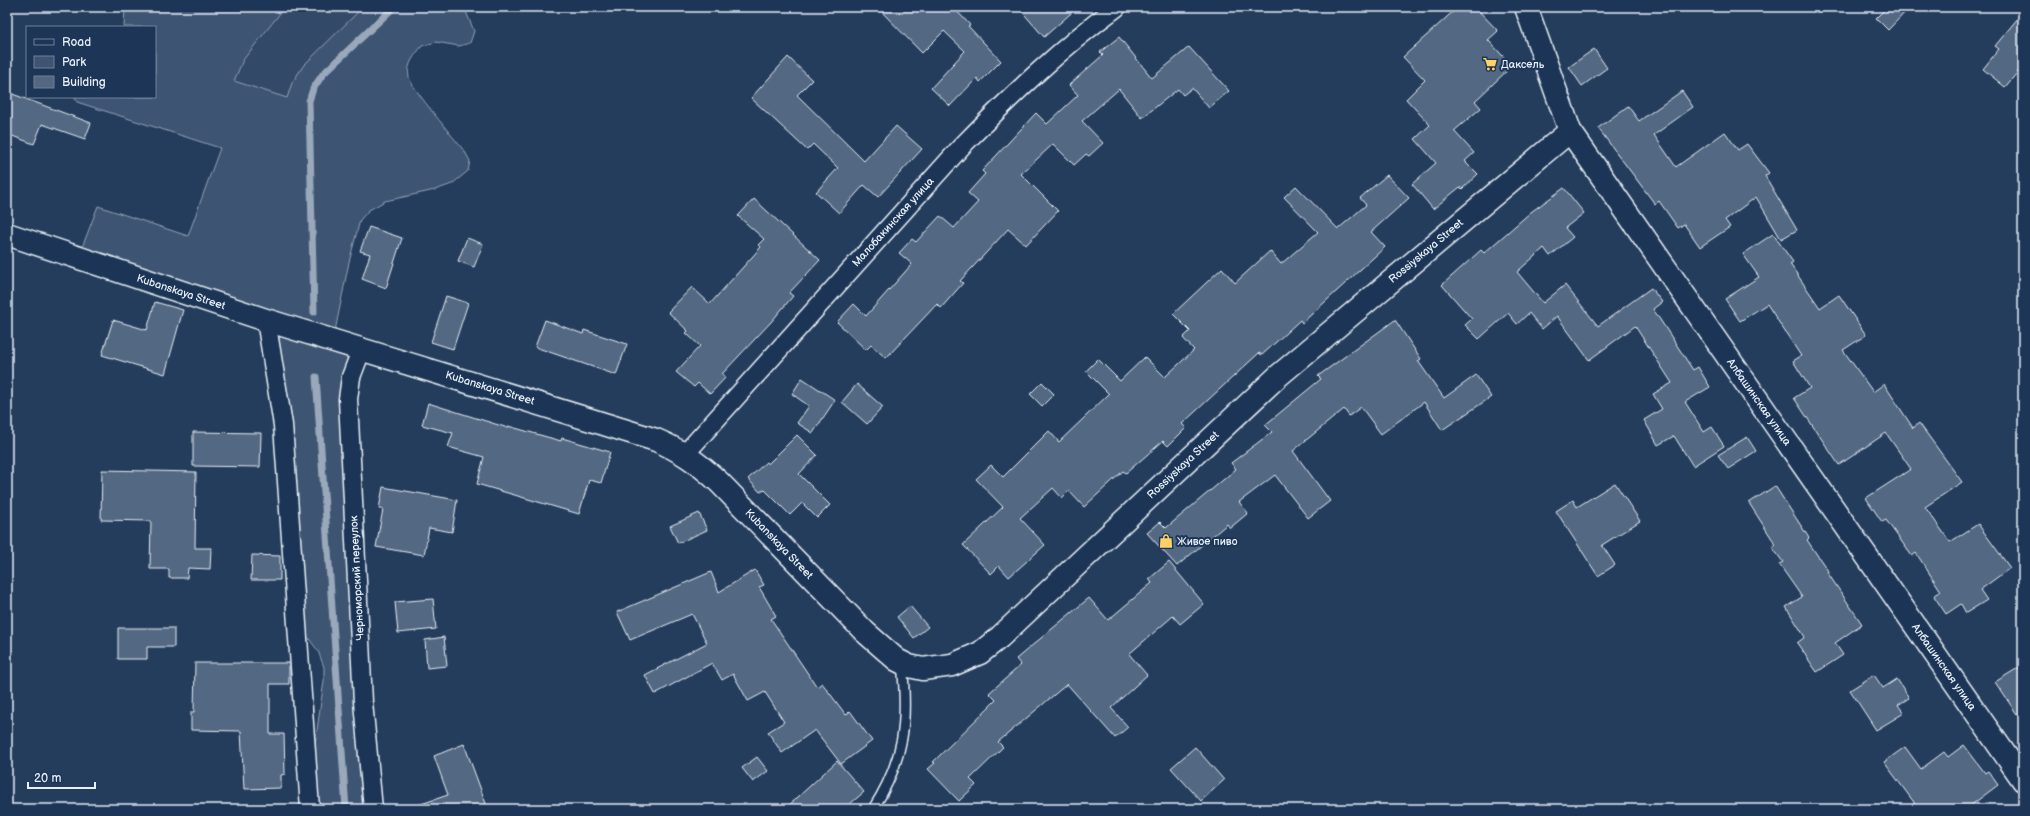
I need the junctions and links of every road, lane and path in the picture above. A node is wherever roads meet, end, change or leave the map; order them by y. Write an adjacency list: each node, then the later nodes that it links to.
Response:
1 (1117, 7): 7 (street, Малобакинская улица)
2 (1526, 7): 3 (street, Албашинская улица)
3 (1570, 130): 8 (street, Rossiyskaya Street); 9 (street, Албашинская улица)
4 (7, 234): 5 (street, Kubanskaya Street)
5 (266, 320): 6 (street, Kubanskaya Street); 10 (street)
6 (362, 348): 7 (street, Kubanskaya Street); 11 (street, Черноморский переулок)
7 (685, 454): 8 (street, Kubanskaya Street)
8 (902, 663): 12 (lane)
9 (2023, 780)
10 (310, 809)
11 (373, 809)
12 (873, 809)

